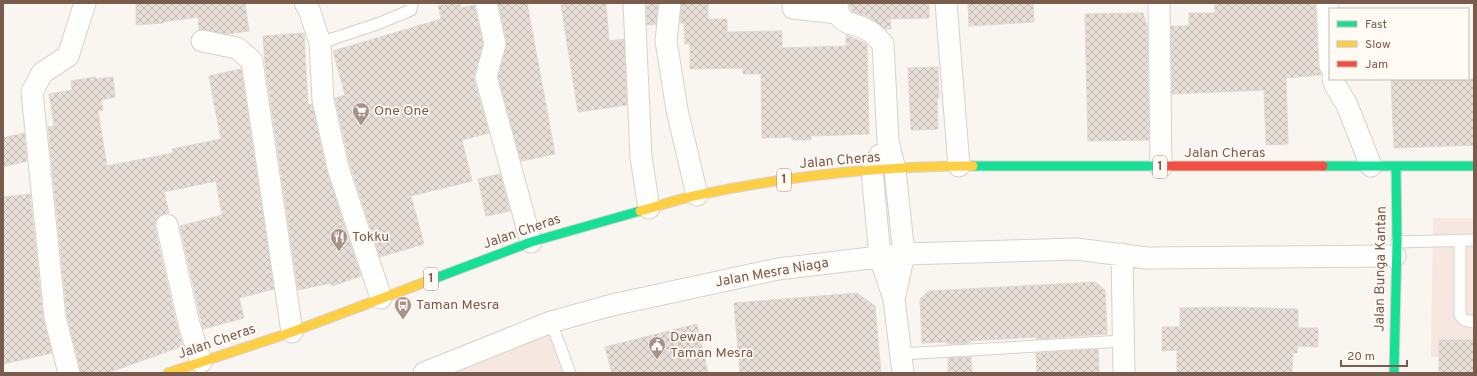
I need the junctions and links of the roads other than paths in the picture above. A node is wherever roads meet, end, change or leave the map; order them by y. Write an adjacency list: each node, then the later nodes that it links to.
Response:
1 (85, 3): 44 (street)
2 (412, 3): 13 (lane)
3 (486, 3): 29 (street)
4 (634, 3): 25 (street)
5 (670, 3): 24 (street)
6 (946, 3): 17 (street)
7 (1159, 3): 21 (street)
8 (1327, 3): 14 (street)
9 (310, 6): 13 (street)
10 (793, 8): 11 (street)
11 (837, 8): 16 (street)
12 (202, 41): 38 (street)
13 (320, 43): 34 (street)
14 (1329, 45)
15 (1333, 80): 18 (street)
16 (888, 140): 22 (street); 23 (street)
17 (959, 166): 21 (main road, Jalan Cheras / 1); 22 (main road, Jalan Cheras / 1)
18 (1371, 166): 19 (main road, Jalan Cheras / 1); 21 (main road, Jalan Cheras / 1)
19 (1396, 166): 20 (main road, Jalan Cheras / 1); 30 (main road, Jalan Bunga Kantan)
20 (1474, 166)
21 (1161, 167)
22 (895, 170): 23 (main road, Jalan Cheras / 1); 31 (street)
23 (872, 171): 24 (main road, Jalan Cheras / 1); 33 (street)
24 (697, 195): 25 (main road, Jalan Cheras / 1)
25 (648, 208): 29 (main road, Jalan Cheras / 1)
26 (167, 225): 40 (street)
27 (1474, 240): 28 (lane)
28 (1460, 241): 30 (lane); 37 (lane)
29 (531, 242): 34 (main road, Jalan Cheras / 1)
30 (1396, 249): 32 (street, Jalan Mesra Niaga); 47 (main road, Jalan Bunga Kantan)
31 (904, 254): 32 (street, Jalan Mesra Niaga); 33 (street, Jalan Mesra Niaga); 35 (street)
32 (1122, 254): 39 (street)
33 (880, 257): 35 (street); 36 (street, Jalan Mesra Niaga)
34 (381, 298): 38 (main road, Jalan Cheras / 1)
35 (894, 299): 41 (street)
36 (551, 322): 43 (street, Jalan Mesra Niaga); 45 (lane)
37 (1474, 322)
38 (292, 332): 40 (main road, Jalan Cheras / 1)
39 (1123, 340): 41 (lane); 46 (street)
40 (201, 362): 42 (main road, Jalan Cheras / 1)
41 (902, 364)
42 (176, 372)
43 (432, 372)
44 (69, 373)
45 (570, 373)
46 (1124, 373)
47 (1394, 373)

